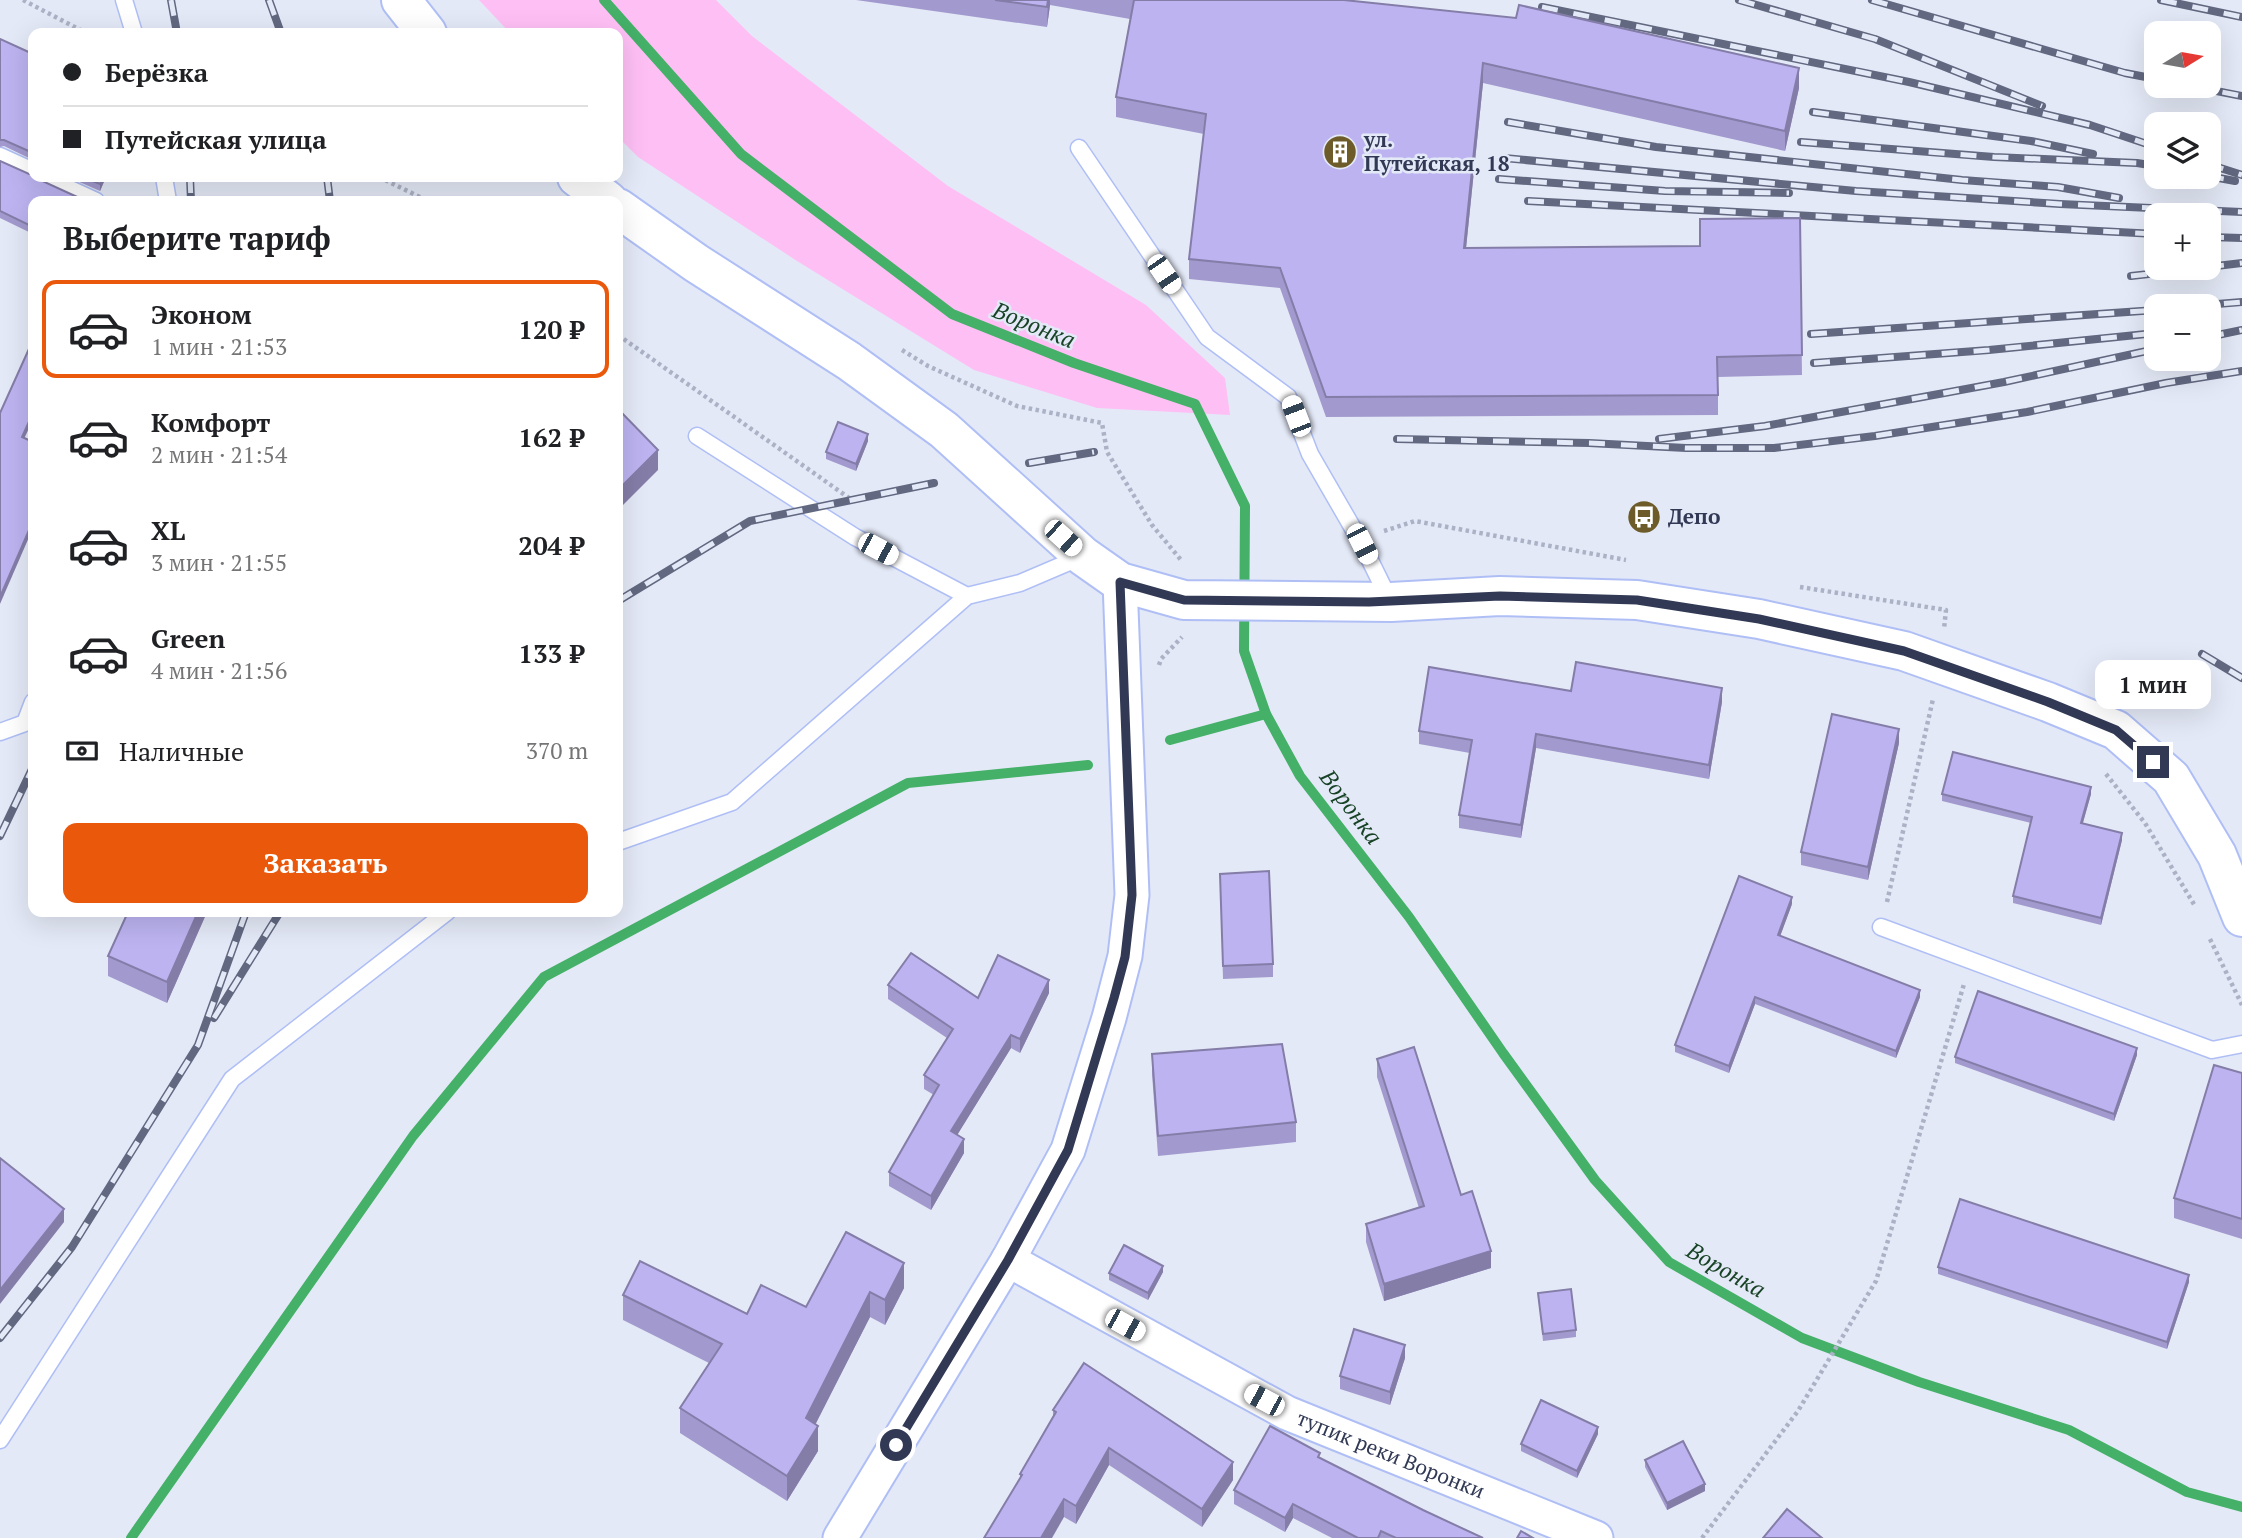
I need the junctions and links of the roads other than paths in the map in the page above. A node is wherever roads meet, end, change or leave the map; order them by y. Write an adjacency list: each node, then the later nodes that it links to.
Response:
1 (124, 0): 3 (lane)
2 (401, 0): 4 (street)
3 (132, 28)
4 (423, 28)
5 (1079, 148): 17 (lane)
6 (0, 156): 7 (lane)
7 (28, 169)
8 (55, 182): 10 (lane)
9 (584, 182): 11 (street)
10 (85, 196)
11 (602, 196)
12 (623, 212): 14 (street)
13 (697, 436): 16 (lane)
14 (1083, 555): 15 (street); 16 (lane)
15 (1120, 582): 17 (street); 25 (street)
16 (967, 596): 20 (lane)
17 (1391, 601): 22 (street)
18 (28, 714): 19 (lane)
19 (0, 732)
20 (623, 840)
21 (441, 917): 26 (lane)
22 (2242, 917)
23 (1881, 927): 24 (lane)
24 (2242, 1044)
25 (1008, 1260): 27 (street); 28 (street, тупик реки Воронки)
26 (0, 1440)
27 (840, 1538)
28 (1596, 1538)

